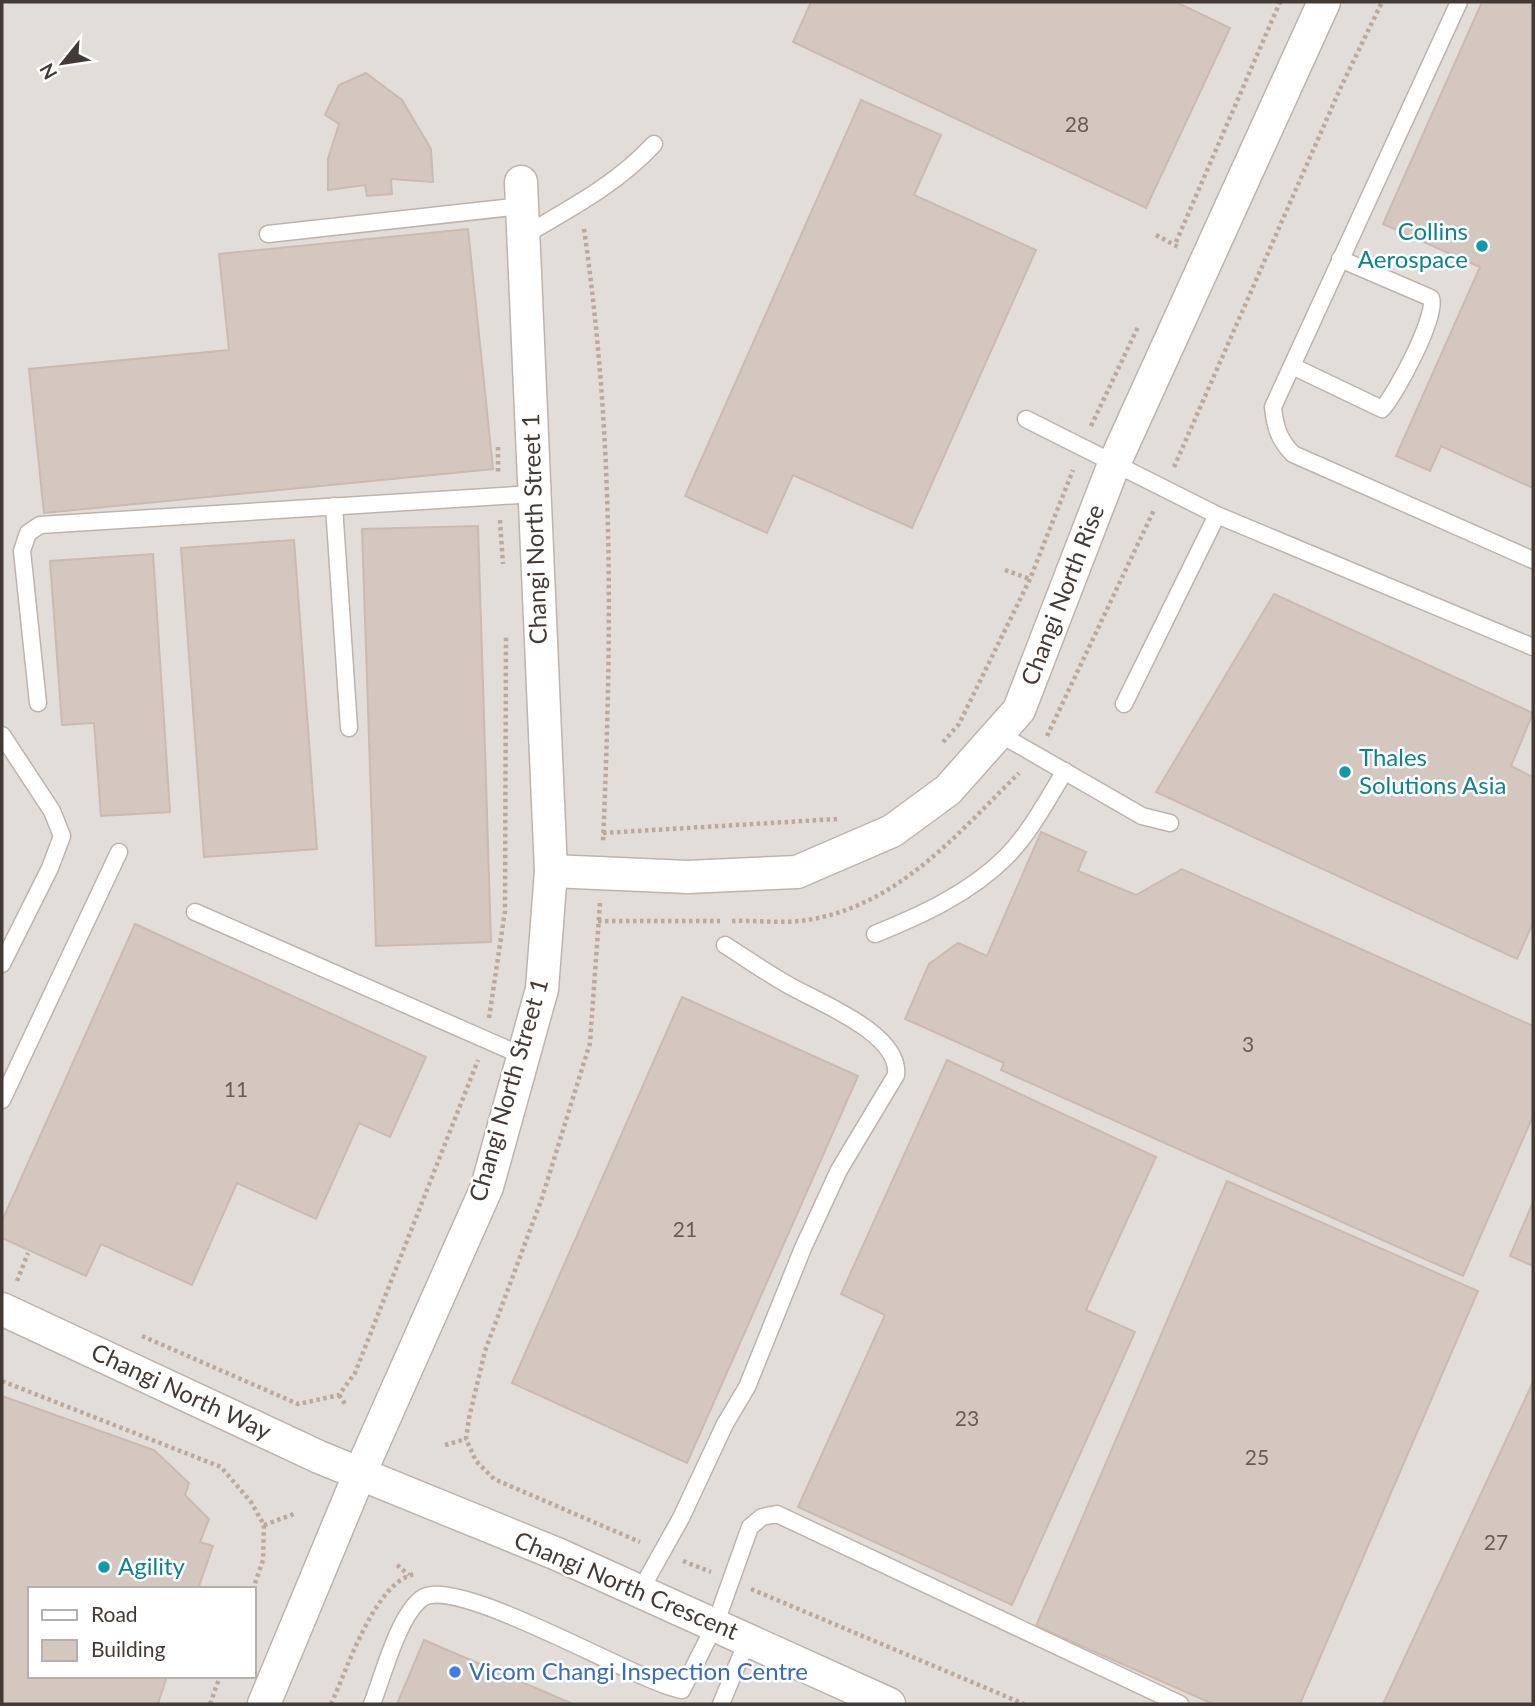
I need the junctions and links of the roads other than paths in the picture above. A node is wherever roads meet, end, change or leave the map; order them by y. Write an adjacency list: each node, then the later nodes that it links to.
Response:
1 (1324, 2): 9 (street, Changi North Rise)
2 (1458, 2): 6 (lane)
3 (654, 144): 4 (lane)
4 (522, 208): 5 (lane); 10 (street, Changi North Street 1)
5 (268, 234)
6 (1340, 259): 7 (lane); 7 (lane)
7 (1292, 366): 13 (lane)
8 (1026, 419): 9 (lane)
9 (1114, 464): 12 (lane); 18 (street, Changi North Rise)
10 (534, 494): 11 (lane); 23 (street, Changi North Street 1)
11 (334, 506): 15 (lane); 17 (lane)
12 (1217, 515): 14 (lane); 16 (lane)
13 (1533, 560)
14 (1533, 647)
15 (38, 703)
16 (1124, 704)
17 (349, 728)
18 (999, 733): 20 (lane); 23 (street, Changi North Rise)
19 (2, 736): 27 (lane)
20 (1065, 771): 21 (lane); 25 (lane)
21 (1170, 823)
22 (119, 852): 29 (lane)
23 (551, 871): 28 (street, Changi North Street 1)
24 (195, 912): 28 (lane)
25 (875, 934)
26 (726, 945): 32 (lane)
27 (2, 964)
28 (523, 1056): 31 (street, Changi North Street 1)
29 (2, 1100)
30 (9, 1296): 31 (street, Changi North Way)
31 (360, 1474): 32 (street, Changi North Crescent); 35 (street, Changi North Street 1)
32 (639, 1593): 33 (street, Changi North Crescent)
33 (715, 1625): 34 (street, Changi North Crescent); 36 (lane); 39 (lane)
34 (748, 1639): 37 (lane); 38 (street, Changi North Crescent)
35 (264, 1704)
36 (372, 1704)
37 (721, 1704)
38 (889, 1704)
39 (1180, 1704)

